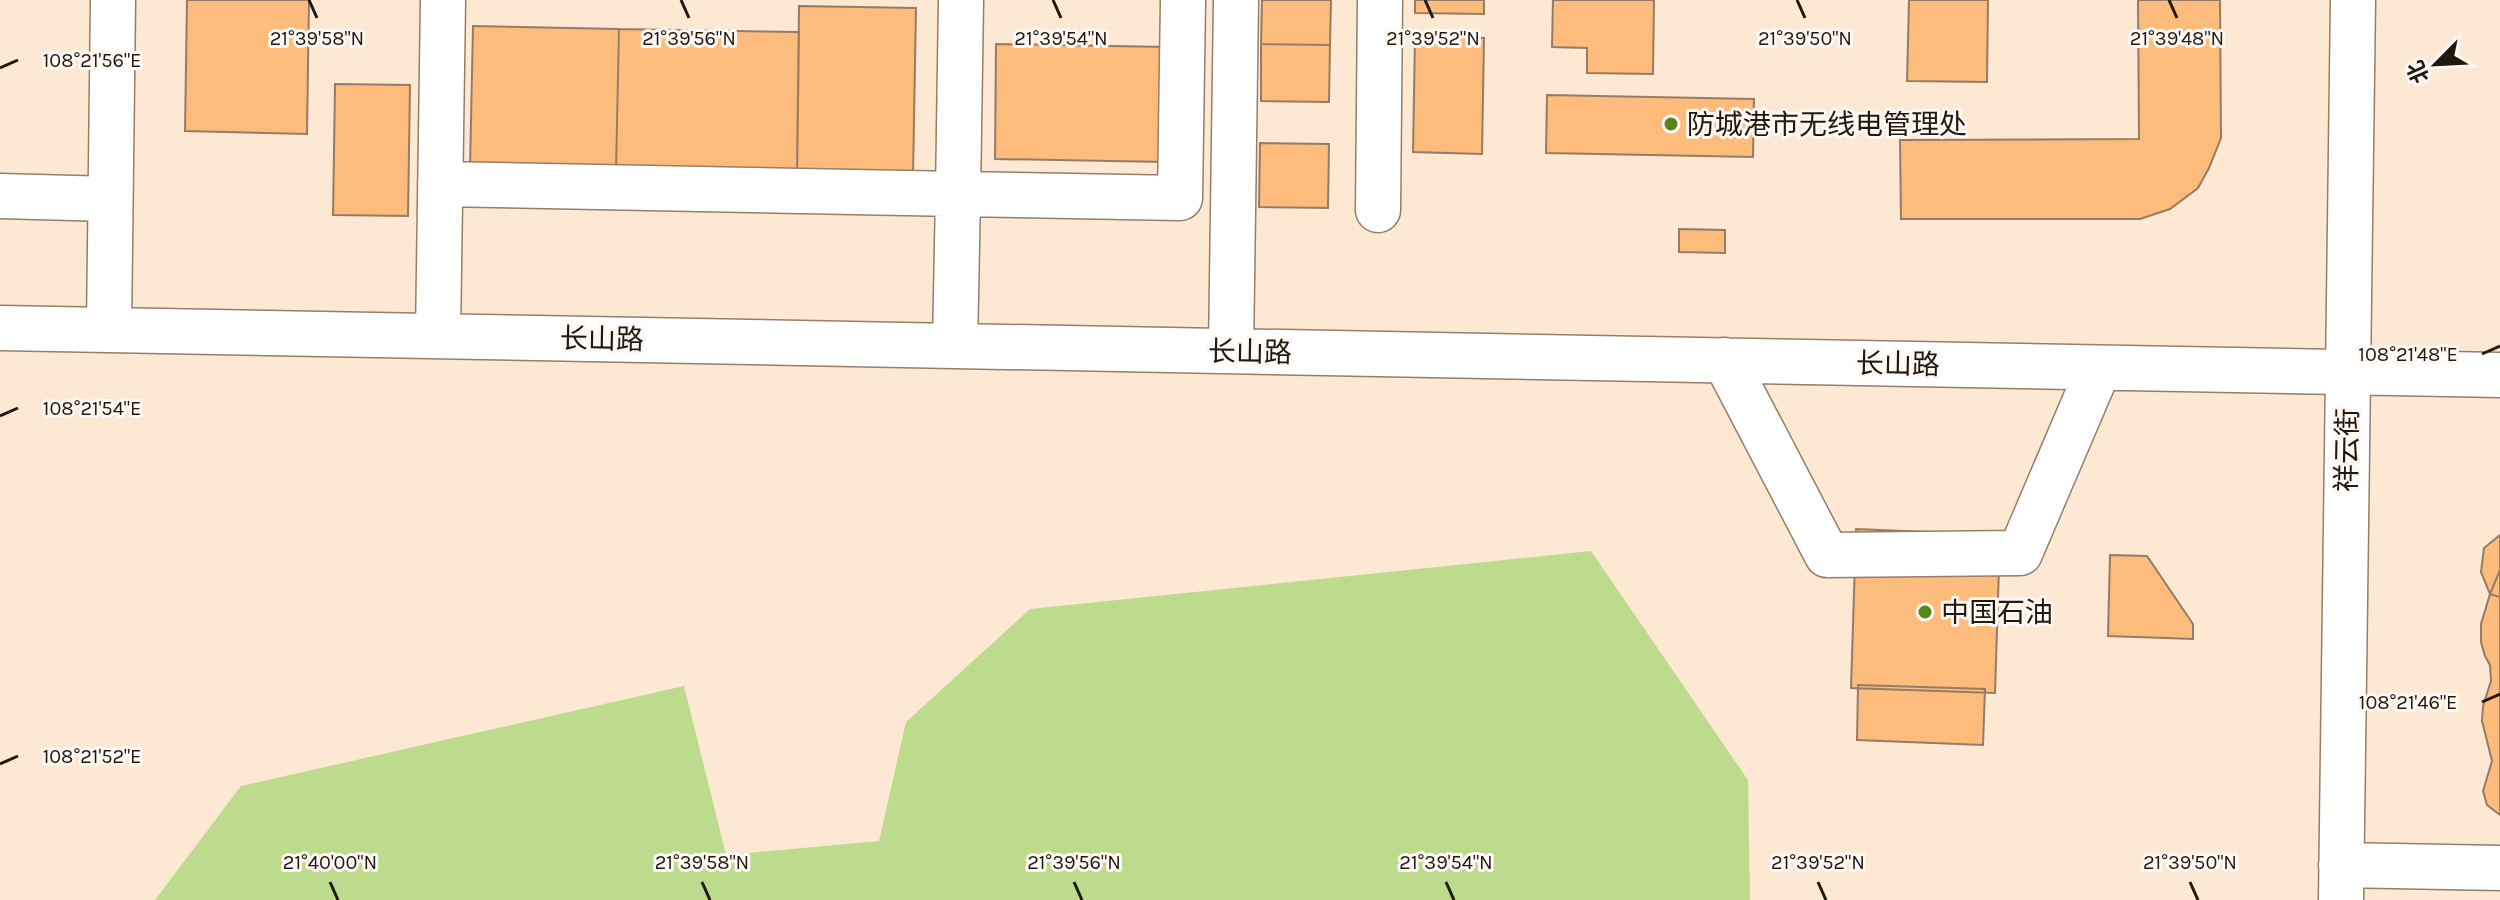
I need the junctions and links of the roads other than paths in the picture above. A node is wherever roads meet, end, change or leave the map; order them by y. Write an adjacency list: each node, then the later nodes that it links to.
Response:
1 (113, 0): 11 (street)
2 (443, 0): 8 (street)
3 (961, 0): 9 (street)
4 (1183, 0): 9 (street)
5 (1236, 0): 17 (street)
6 (1380, 0): 12 (street)
7 (2353, 0): 20 (street, 祥云街)
8 (440, 184): 9 (street); 15 (street)
9 (958, 194): 16 (street)
10 (0, 196): 11 (street)
11 (110, 199): 14 (street)
12 (1378, 210)
13 (0, 328): 14 (street, 长山路)
14 (109, 330): 15 (street, 长山路)
15 (438, 336): 16 (street, 长山路)
16 (955, 346): 17 (street, 长山路)
17 (1231, 351): 18 (street, 长山路)
18 (1725, 360): 19 (street, 长山路); 19 (street)
19 (2099, 368): 20 (street, 长山路)
20 (2348, 372): 21 (street, 长山路); 23 (street, 祥云街)
21 (2500, 375)
22 (2500, 868): 23 (street)
23 (2341, 882)

